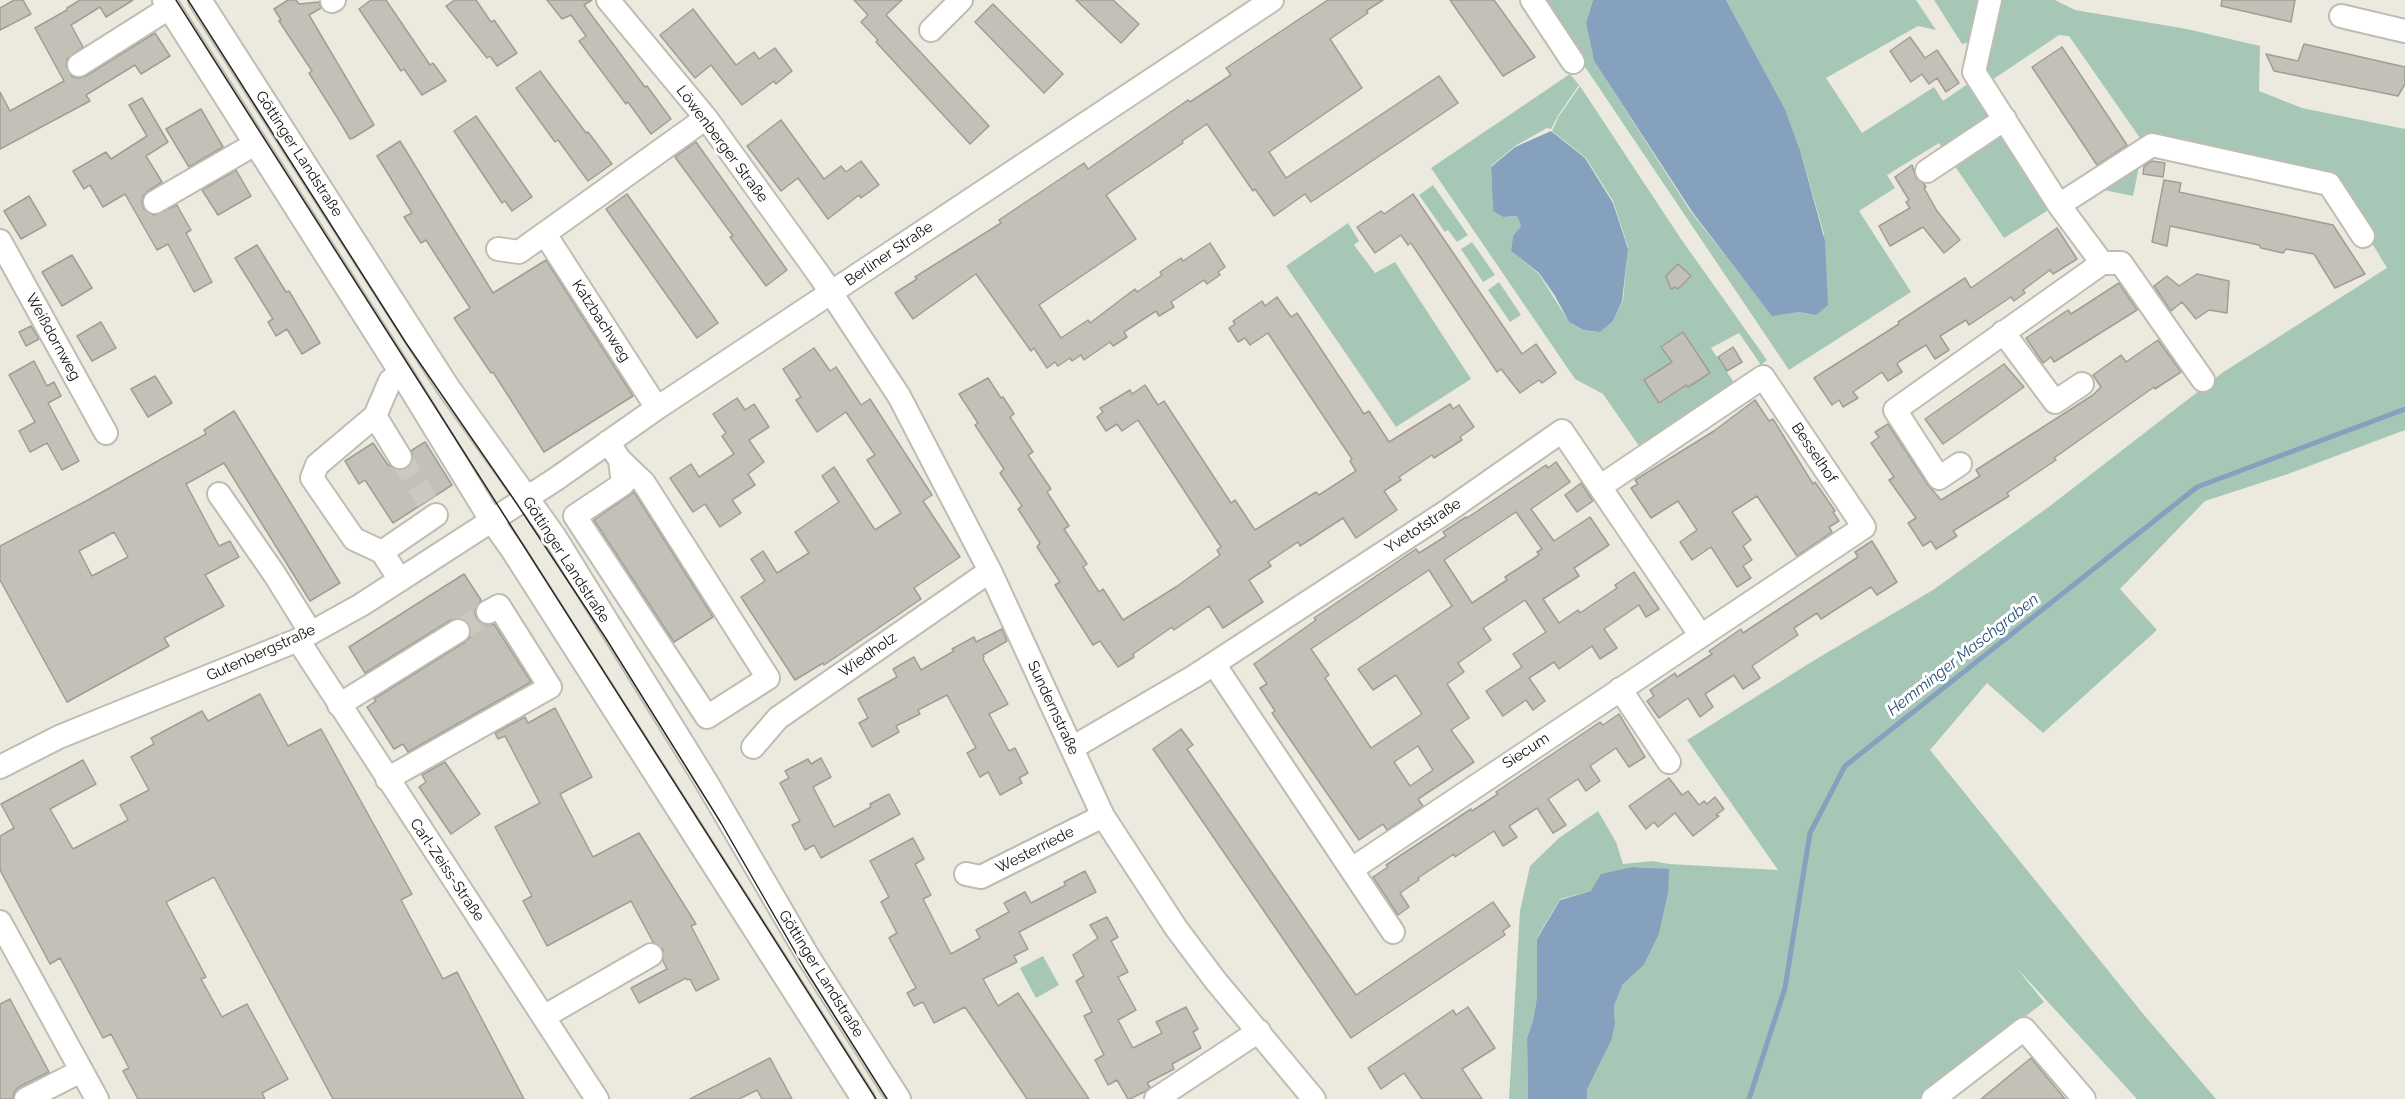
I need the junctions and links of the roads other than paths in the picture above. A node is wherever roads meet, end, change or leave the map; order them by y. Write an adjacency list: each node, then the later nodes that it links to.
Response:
1 (200, 0): 37 (street, Göttinger Landstraße)
2 (608, 0): 13 (street, Löwenberger Straße)
3 (961, 0): 9 (street)
4 (1272, 0): 24 (street, Berliner Straße)
5 (1532, 0): 11 (street)
6 (1990, 0): 14 (street)
7 (166, 4): 12 (street); 15 (street, Göttinger Landstraße)
8 (2341, 16): 10 (street)
9 (931, 30)
10 (2405, 31)
11 (1573, 62)
12 (80, 65)
13 (706, 118): 19 (street); 24 (street, Löwenberger Straße)
14 (2005, 119): 16 (street); 18 (street)
15 (255, 144): 17 (street); 26 (street, Göttinger Landstraße)
16 (1927, 171)
17 (155, 202)
18 (2059, 205): 20 (street); 23 (street)
19 (545, 234): 22 (street); 29 (street, Katzbachweg)
20 (2363, 236)
21 (0, 241): 31 (street, Weißdornweg)
22 (498, 249)
23 (2102, 263): 25 (street); 27 (street)
24 (830, 293): 29 (street, Berliner Straße); 40 (street, Sundernstraße)
25 (2004, 332): 28 (street); 34 (street)
26 (401, 373): 30 (street); 37 (street, Göttinger Landstraße)
27 (2203, 380)
28 (2082, 384)
29 (657, 408): 32 (street, Berliner Straße)
30 (375, 416): 33 (street); 39 (street)
31 (106, 433)
32 (614, 451): 32 (street); 37 (street, Berliner Straße)
33 (400, 457)
34 (1960, 464)
35 (1601, 486): 45 (street, Yvetotstraße); 45 (street, Besselhof); 46 (street, Yvetotstraße)
36 (219, 494): 44 (street, Carl-Zeiss-Straße)
37 (508, 509): 38 (street, Gutenbergstraße); 66 (street, Göttinger Landstraße); 67 (street, Göttinger Landstraße)
38 (452, 544): 39 (street); 41 (street, Gutenbergstraße)
39 (382, 552): 41 (street)
40 (990, 571): 49 (street, Wiedholz); 50 (street, Sundernstraße)
41 (400, 580): 44 (street, Gutenbergstraße)
42 (488, 612): 53 (street)
43 (458, 631): 48 (street)
44 (304, 636): 48 (street, Carl-Zeiss-Straße); 52 (street, Gutenbergstraße)
45 (1701, 636): 47 (street, Siecum)
46 (1214, 664): 50 (street, Yvetotstraße); 55 (street)
47 (1620, 689): 51 (street); 55 (street, Siecum)
48 (339, 705): 53 (street, Carl-Zeiss-Straße)
49 (753, 747)
50 (1071, 748): 54 (street, Sundernstraße)
51 (1669, 762)
52 (0, 767)
53 (387, 779): 60 (street, Carl-Zeiss-Straße)
54 (1103, 816): 56 (street, Westerriede); 61 (street, Sundernstraße)
55 (1352, 868): 58 (street)
56 (966, 874)
57 (0, 922): 62 (street)
58 (1393, 932)
59 (651, 955): 60 (street)
60 (545, 1016): 65 (street, Carl-Zeiss-Straße)
61 (1259, 1031): 68 (street); 69 (street, Sundernstraße)
62 (81, 1071): 63 (street); 64 (street)
63 (26, 1099)
64 (97, 1099)
65 (597, 1099)
66 (863, 1099)
67 (899, 1099)
68 (1156, 1099)
69 (1314, 1099)
70 (1933, 1099): 71 (street)
71 (2084, 1099)

